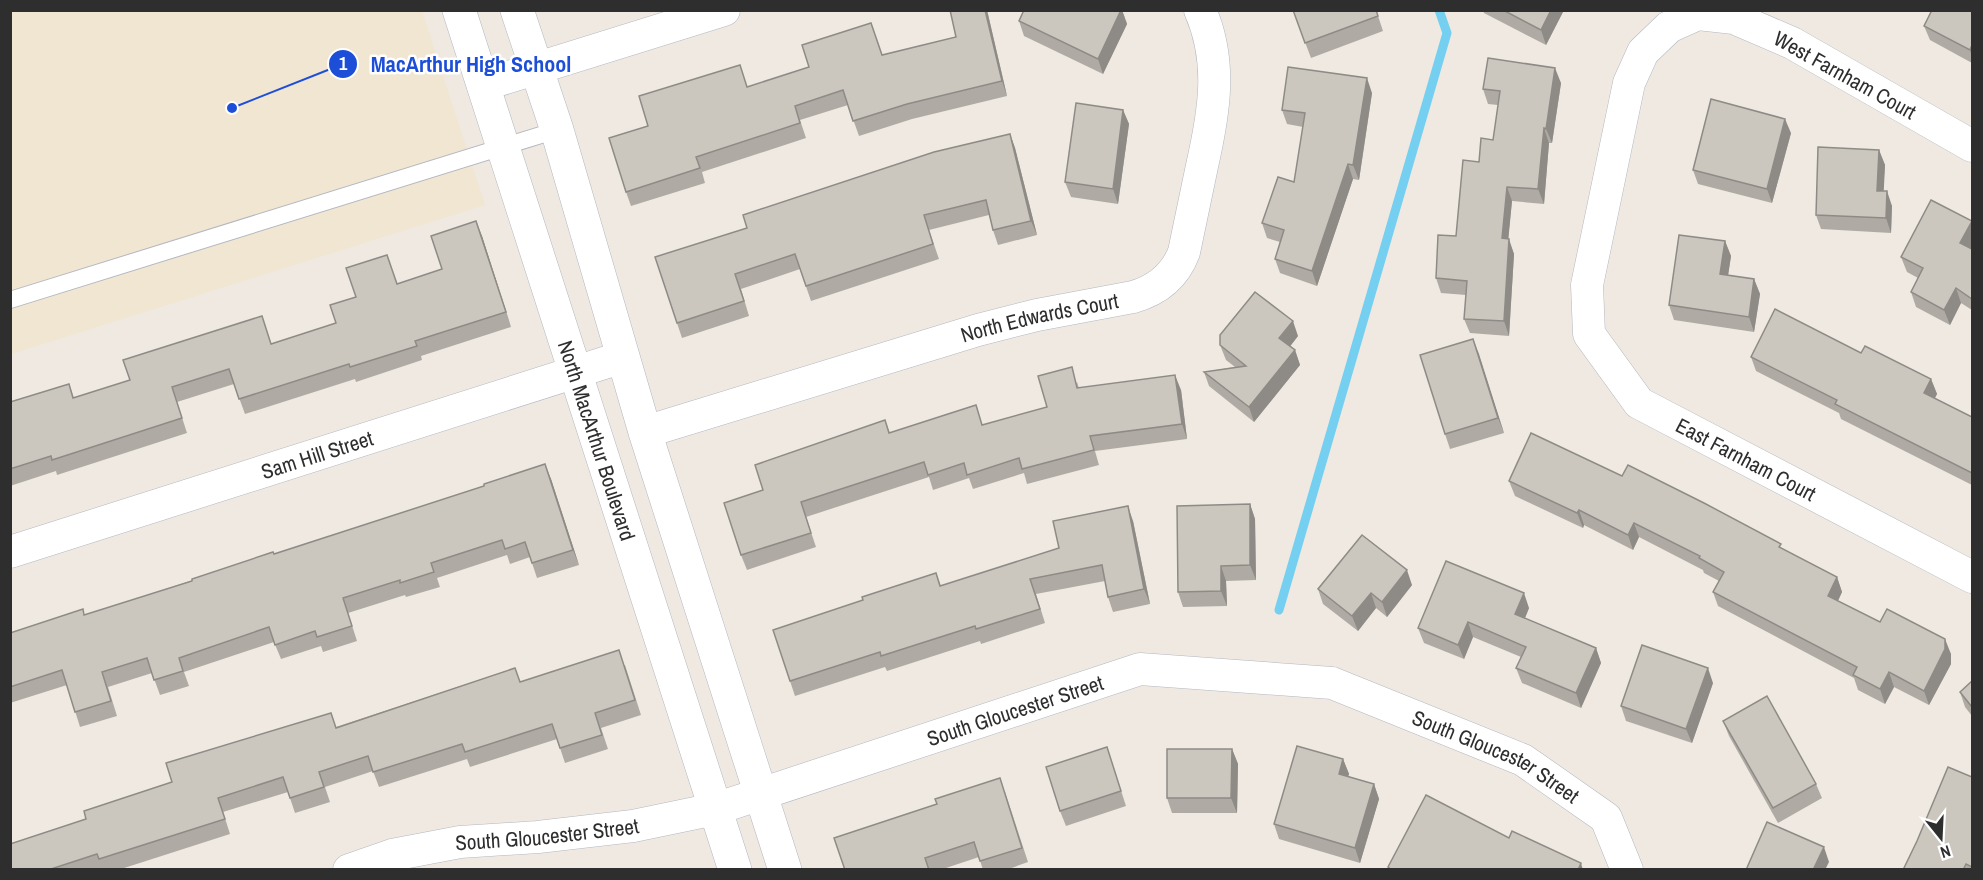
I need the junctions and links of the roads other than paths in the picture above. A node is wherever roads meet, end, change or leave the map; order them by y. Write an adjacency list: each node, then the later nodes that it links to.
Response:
1 (459, 10): 6 (main road, North MacArthur Boulevard)
2 (517, 10): 5 (main road)
3 (724, 10): 5 (street)
4 (1201, 12): 14 (street, North Edwards Court)
5 (536, 69): 6 (street); 7 (main road)
6 (483, 85): 9 (main road, North MacArthur Boulevard)
7 (557, 130): 9 (lane); 12 (main road)
8 (1972, 146): 10 (street, West Farnham Court)
9 (502, 147): 11 (lane); 13 (main road, North MacArthur Boulevard)
10 (1587, 285): 16 (street, East Farnham Court)
11 (10, 300)
12 (623, 357): 13 (street, Sam Hill Street); 14 (main road)
13 (575, 371): 15 (street, Sam Hill Street); 18 (main road, North MacArthur Boulevard)
14 (645, 432): 17 (main road)
15 (10, 552)
16 (1972, 577)
17 (761, 794): 18 (street, South Gloucester Street); 21 (main road); 22 (street, South Gloucester Street)
18 (715, 808): 19 (street, South Gloucester Street); 20 (main road, North MacArthur Boulevard)
19 (349, 870)
20 (735, 870)
21 (785, 870)
22 (1627, 870)

